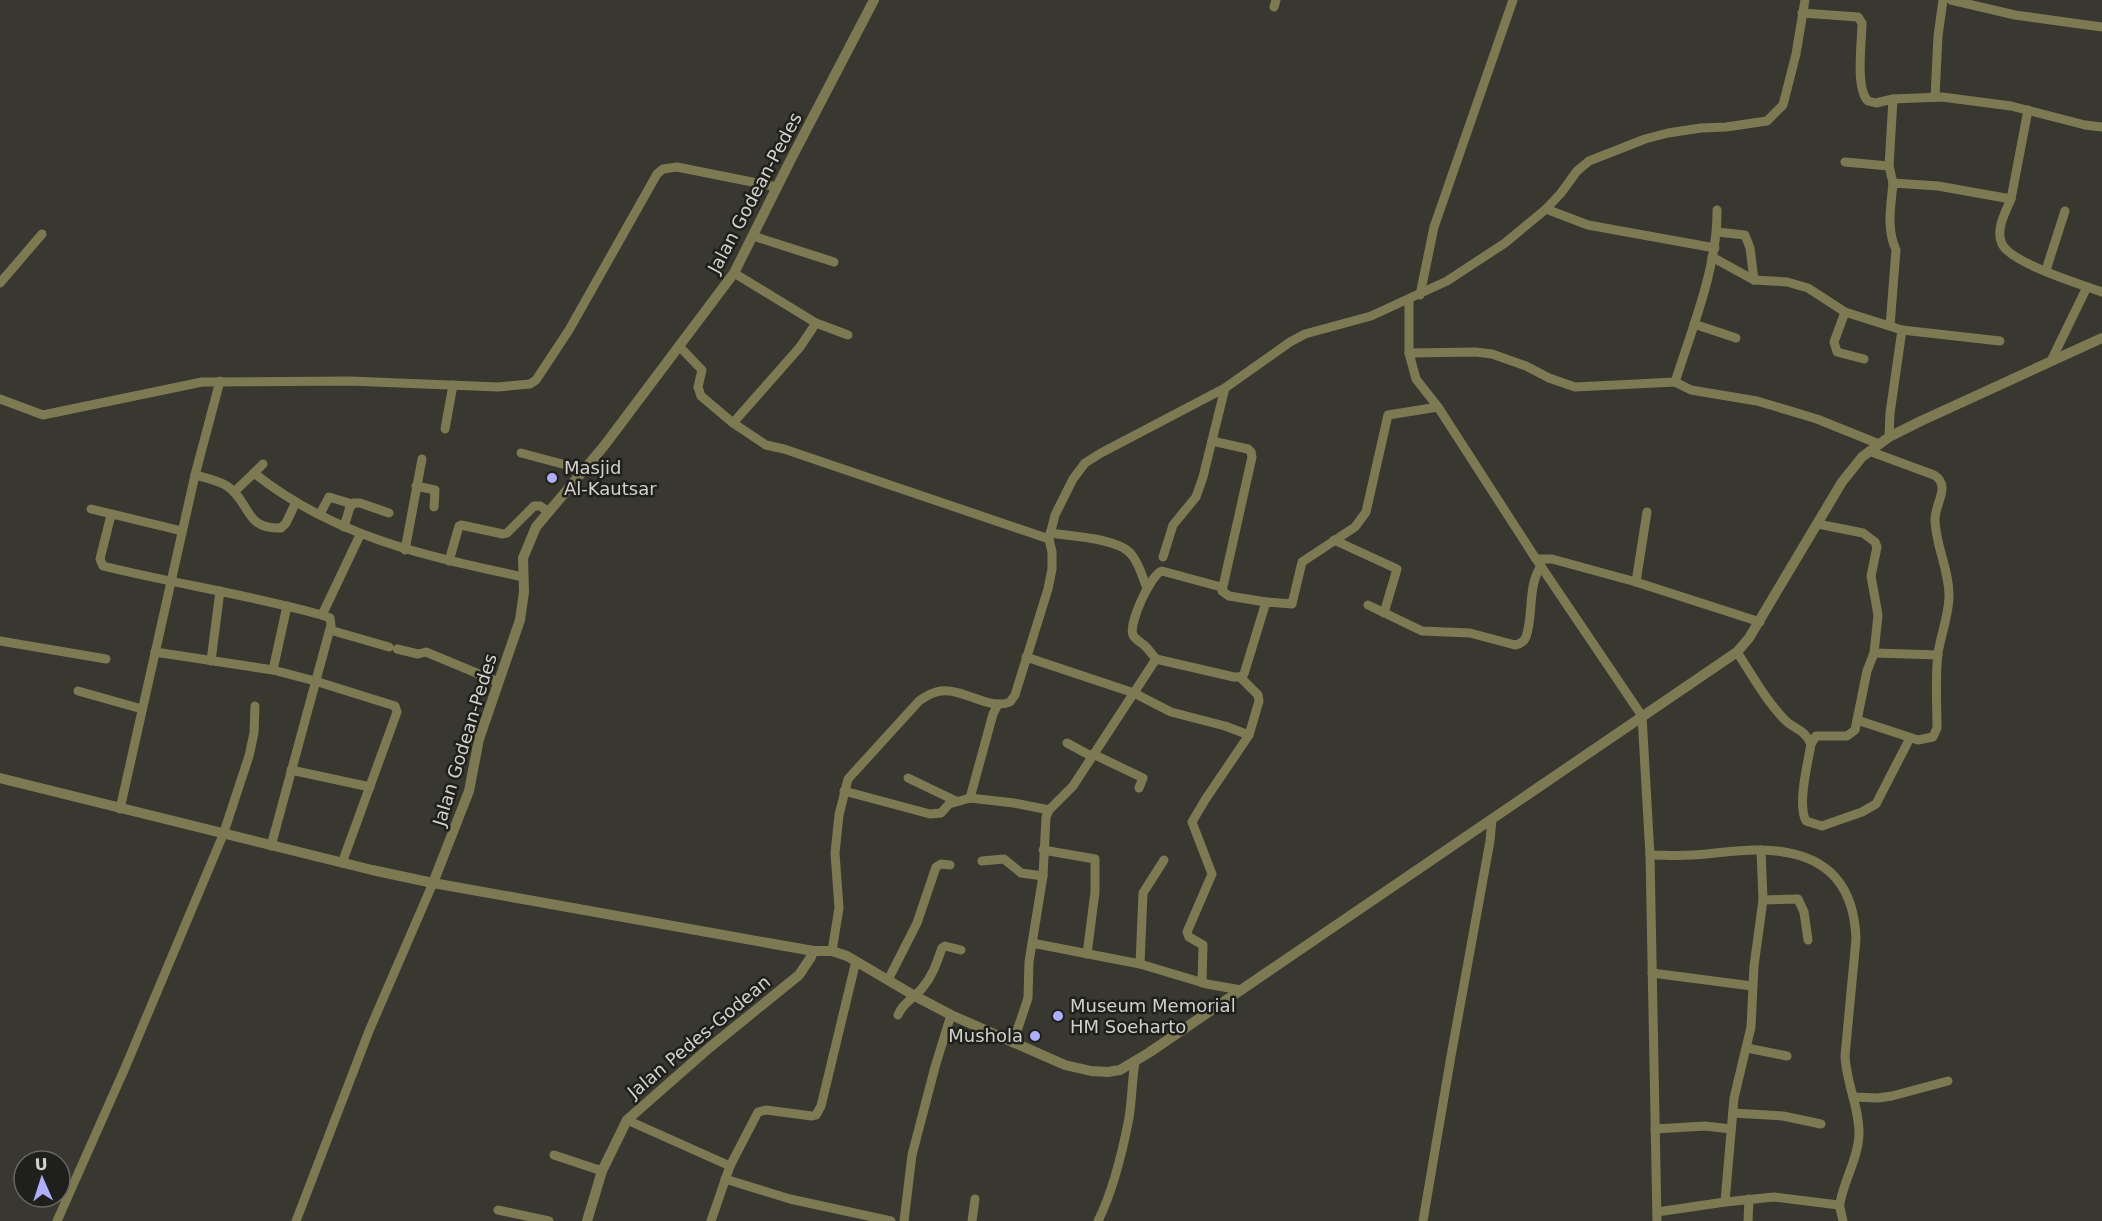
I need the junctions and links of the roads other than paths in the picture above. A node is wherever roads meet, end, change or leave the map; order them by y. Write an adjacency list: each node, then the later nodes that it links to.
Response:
1 (874, 0): 15 (street, Jalan Godean-Pedes)
2 (1513, 0): 31 (street)
3 (1805, 0): 6 (street)
4 (1943, 0): 8 (street)
5 (1951, 0): 7 (street)
6 (1803, 13): 9 (street); 17 (street)
7 (2102, 27)
8 (1935, 97): 9 (street); 10 (street)
9 (1893, 99): 13 (street)
10 (2028, 110): 11 (street); 16 (street)
11 (2102, 127)
12 (1845, 162): 13 (street)
13 (1889, 166): 14 (street)
14 (1893, 183): 16 (street); 36 (street)
15 (777, 187): 22 (street, Jalan Godean-Pedes); 48 (street)
16 (2011, 198): 25 (street)
17 (1546, 209): 23 (street); 31 (street)
18 (1717, 210): 20 (street)
19 (2065, 211): 25 (street)
20 (1717, 232): 23 (street); 27 (street)
21 (42, 234): 28 (street)
22 (753, 236): 24 (street); 26 (street, Jalan Godean-Pedes)
23 (1713, 253): 27 (street); 35 (street)
24 (834, 262)
25 (2046, 270): 29 (street)
26 (734, 273): 34 (street); 42 (street, Jalan Godean-Pedes)
27 (1754, 280): 33 (street)
28 (0, 283)
29 (2087, 287): 30 (street); 45 (street)
30 (2102, 292)
31 (1420, 295): 32 (street)
32 (1409, 300): 43 (street); 49 (street)
33 (1845, 312): 36 (street); 44 (street)
34 (816, 323): 38 (street); 52 (street)
35 (1694, 324): 39 (street); 47 (street)
36 (1890, 326): 37 (street)
37 (1902, 330): 41 (street); 54 (street)
38 (848, 335)
39 (1736, 338)
40 (2102, 338): 45 (street)
41 (2000, 341)
42 (679, 346): 52 (street); 61 (street, Jalan Godean-Pedes)
43 (1409, 353): 47 (street); 51 (street)
44 (1864, 359)
45 (2051, 361): 54 (street)
46 (220, 381): 48 (street); 50 (street); 63 (street)
47 (1675, 382): 56 (street)
48 (453, 386): 53 (street)
49 (1225, 388): 55 (street); 79 (street)
50 (0, 399)
51 (1438, 407): 80 (street); 84 (street)
52 (733, 423): 79 (street)
53 (445, 429)
54 (1889, 437): 56 (street)
55 (1212, 441): 82 (street); 88 (street)
56 (1879, 444): 57 (street)
57 (1869, 451): 75 (street); 102 (street)
58 (521, 453): 61 (street)
59 (422, 459): 64 (street)
60 (263, 464): 62 (street)
61 (585, 470): 70 (street, Jalan Godean-Pedes)
62 (254, 473): 65 (street); 66 (street)
63 (195, 475): 65 (street); 77 (street)
64 (416, 486): 68 (street); 81 (street)
65 (234, 492): 66 (street)
66 (296, 502): 74 (street)
67 (352, 504): 72 (street); 74 (street); 76 (street)
68 (434, 507)
69 (91, 509): 73 (street)
70 (549, 512): 83 (street); 85 (street, Jalan Godean-Pedes)
71 (1647, 512): 86 (street)
72 (389, 513)
73 (111, 514): 77 (street); 87 (street)
74 (320, 514): 76 (street)
75 (1818, 524): 96 (street); 101 (street)
76 (344, 527): 78 (street)
77 (182, 531): 87 (street)
78 (360, 535): 81 (street); 95 (street)
79 (1049, 536): 89 (street); 103 (street)
80 (1334, 540): 91 (street); 94 (street)
81 (405, 550): 83 (street)
82 (1163, 556)
83 (449, 561): 85 (street)
84 (1538, 562): 86 (street); 94 (street); 116 (street)
85 (523, 577): 110 (street, Jalan Godean-Pedes)
86 (1636, 582): 96 (street)
87 (170, 583): 90 (street); 99 (street)
88 (1221, 587): 89 (street); 91 (street)
89 (1147, 588): 105 (street)
90 (220, 591): 93 (street); 106 (street)
91 (1266, 602): 108 (street)
92 (1368, 605): 94 (street)
93 (287, 606): 95 (street); 107 (street)
94 (1384, 614)
95 (322, 615): 97 (street)
96 (1760, 622): 100 (street)
97 (330, 630): 109 (street); 110 (street)
98 (0, 641): 104 (street)
99 (154, 652): 106 (street); 115 (street)
100 (1737, 652): 116 (street); 121 (street)
101 (1874, 653): 102 (street); 117 (street)
102 (1938, 655): 119 (street)
103 (1026, 657): 112 (street); 113 (street)
104 (106, 659)
105 (1156, 659): 108 (street); 112 (street)
106 (211, 661): 107 (street)
107 (273, 670): 109 (street)
108 (1240, 677): 118 (street)
109 (315, 681): 123 (street); 126 (street)
110 (498, 682): 144 (street, Jalan Godean-Pedes)
111 (78, 692): 115 (street)
112 (1134, 693): 118 (street); 122 (street)
113 (998, 704): 128 (street); 129 (street)
114 (255, 706): 134 (street)
115 (142, 709): 131 (street)
116 (1642, 716): 133 (street); 138 (street)
117 (1857, 720): 119 (street); 121 (street)
118 (1249, 735): 156 (street)
119 (1910, 738): 121 (street)
120 (1067, 743): 122 (street)
121 (1811, 744)
122 (1092, 755): 127 (street); 132 (street)
123 (291, 770): 126 (street); 135 (street)
124 (0, 778): 131 (street)
125 (908, 778): 130 (street)
126 (370, 787): 141 (street)
127 (1139, 788)
128 (844, 791): 130 (street); 150 (street)
129 (970, 798): 130 (street); 132 (street)
130 (956, 801)
131 (120, 809): 134 (street)
132 (1049, 810): 136 (street)
133 (1492, 819): 158 (street); 192 (street)
134 (223, 835): 135 (street); 183 (street)
135 (271, 846): 141 (street)
136 (1043, 850): 143 (street); 151 (street)
137 (1761, 850): 138 (street); 145 (street); 167 (street)
138 (1650, 855): 154 (street)
139 (1164, 860): 153 (street)
140 (982, 861): 143 (street)
141 (342, 863): 144 (street)
142 (950, 865): 155 (street)
143 (1043, 876): 147 (street)
144 (433, 883): 149 (street); 184 (street)
145 (1763, 900): 146 (street); 157 (street)
146 (1808, 940)
147 (1032, 943): 151 (street); 162 (street)
148 (961, 950): 159 (street)
149 (813, 951): 150 (street); 169 (street, Jalan Pedes-Godean)
150 (831, 951): 152 (street)
151 (1087, 954): 153 (street)
152 (856, 961): 155 (street); 174 (street)
153 (1140, 964): 156 (street)
154 (1652, 973): 157 (street); 171 (street)
155 (888, 980): 159 (street)
156 (1202, 983): 158 (street)
157 (1752, 986): 163 (street)
158 (1241, 990): 165 (street)
159 (915, 996): 160 (street); 161 (street)
160 (898, 1015)
161 (951, 1015): 162 (street); 189 (street)
162 (1014, 1043): 165 (street)
163 (1747, 1048): 164 (street); 168 (street)
164 (1786, 1056)
165 (1135, 1062): 191 (street)
166 (1948, 1081): 167 (street)
167 (1852, 1097): 180 (street)
168 (1733, 1113): 170 (street); 172 (street)
169 (627, 1120): 174 (street); 175 (street, Jalan Pedes-Godean)
170 (1821, 1124)
171 (1655, 1129): 172 (street); 182 (street)
172 (1731, 1129): 179 (street)
173 (554, 1155): 175 (street)
174 (730, 1166): 176 (street)
175 (602, 1171): 186 (street, Jalan Pedes-Godean)
176 (725, 1179): 187 (street); 188 (street)
177 (975, 1199): 190 (street)
178 (1749, 1199): 179 (street); 180 (street); 193 (street)
179 (1725, 1202): 182 (street)
180 (1839, 1204): 194 (street)
181 (502, 1211): 185 (street)
182 (1657, 1217)
183 (57, 1221)
184 (296, 1221)
185 (549, 1221)
186 (587, 1221)
187 (711, 1221)
188 (891, 1221)
189 (904, 1221)
190 (972, 1221)
191 (1098, 1221)
192 (1423, 1221)
193 (1748, 1221)
194 (1843, 1221)

